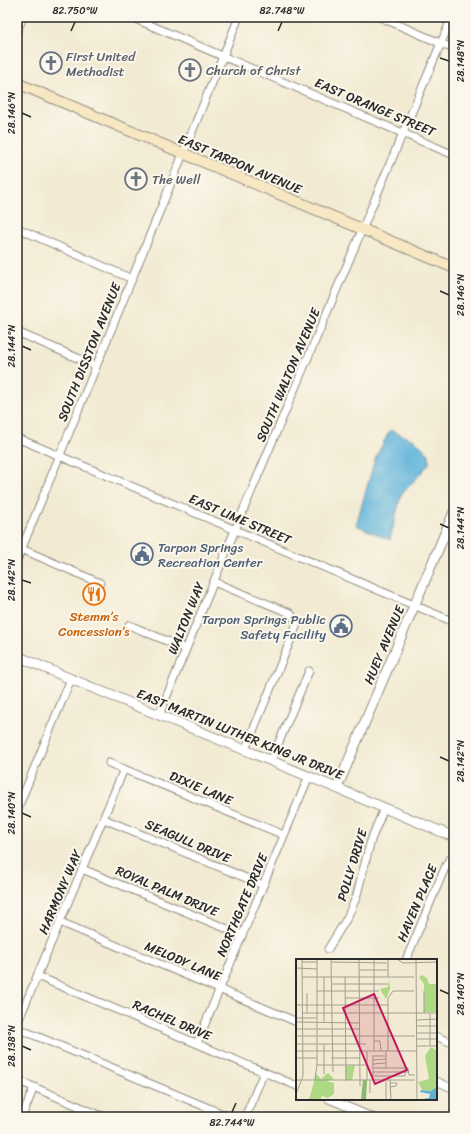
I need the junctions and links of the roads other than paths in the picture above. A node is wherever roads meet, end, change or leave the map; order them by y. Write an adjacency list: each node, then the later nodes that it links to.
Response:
1 (23, 17): 6 (street)
2 (131, 17): 9 (street, EAST ORANGE STREET)
3 (239, 17): 9 (street, SOUTH DISSTON AVENUE)
4 (380, 17): 7 (street)
5 (452, 17): 7 (street, SOUTH WALTON AVENUE)
6 (17, 31)
7 (441, 43): 8 (street); 11 (street, SOUTH WALTON AVENUE)
8 (454, 49)
9 (223, 56): 11 (street, EAST ORANGE STREET); 12 (street, SOUTH DISSTON AVENUE)
10 (17, 83): 12 (main road, EAST TARPON AVENUE)
11 (404, 133): 13 (street, EAST ORANGE STREET); 15 (street, SOUTH WALTON AVENUE)
12 (183, 154): 15 (main road, EAST TARPON AVENUE); 17 (street, SOUTH DISSTON AVENUE)
13 (454, 155)
14 (17, 228): 17 (street)
15 (362, 230): 16 (main road, EAST TARPON AVENUE); 23 (street, SOUTH WALTON AVENUE)
16 (454, 268)
17 (132, 279): 19 (street, SOUTH DISSTON AVENUE)
18 (17, 332): 19 (street)
19 (96, 366): 21 (street, SOUTH DISSTON AVENUE)
20 (17, 438): 21 (street, EAST LIME STREET)
21 (60, 456): 23 (street, EAST LIME STREET); 24 (street, SOUTH DISSTON AVENUE)
22 (454, 512): 28 (street, HUEY AVENUE)
23 (235, 530): 26 (street, WALTON WAY); 28 (street, EAST LIME STREET)
24 (19, 548): 25 (street, SOUTH DISSTON AVENUE); 27 (street)
25 (17, 560)
26 (214, 582): 31 (street, WALTON WAY); 36 (street)
27 (100, 583)
28 (415, 606): 29 (street, EAST LIME STREET); 41 (street, HUEY AVENUE)
29 (454, 622)
30 (129, 625): 31 (street)
31 (186, 649): 35 (street, WALTON WAY)
32 (17, 656): 34 (street, EAST MARTIN LUTHER KING JR DRIVE)
33 (309, 671): 37 (street)
34 (71, 679): 35 (street, EAST MARTIN LUTHER KING JR DRIVE); 43 (street)
35 (159, 715): 36 (street, EAST MARTIN LUTHER KING JR DRIVE)
36 (245, 750): 37 (street, EAST MARTIN LUTHER KING JR DRIVE)
37 (271, 761): 40 (street, EAST MARTIN LUTHER KING JR DRIVE)
38 (109, 763): 39 (street, DIXIE LANE)
39 (124, 769): 44 (street, HARMONY WAY); 45 (street, DIXIE LANE)
40 (309, 776): 41 (street, EAST MARTIN LUTHER KING JR DRIVE); 45 (street, NORTHGATE DRIVE)
41 (337, 788): 42 (street, EAST MARTIN LUTHER KING JR DRIVE)
42 (384, 808): 46 (street, EAST MARTIN LUTHER KING JR DRIVE); 52 (street, POLLY DRIVE)
43 (17, 810)
44 (104, 819): 48 (street, HARMONY WAY); 49 (street, SEAGULL DRIVE)
45 (284, 835): 49 (street, NORTHGATE DRIVE)
46 (454, 837)
47 (454, 858): 53 (street, HAVEN PLACE)
48 (82, 869): 50 (street, HARMONY WAY); 51 (street, ROYAL PALM DRIVE)
49 (263, 885): 51 (street, NORTHGATE DRIVE)
50 (60, 922): 54 (street, HARMONY WAY); 55 (street, MELODY LANE)
51 (242, 936): 55 (street, NORTHGATE DRIVE)
52 (328, 949)
53 (406, 959)
54 (37, 976): 57 (street, HARMONY WAY); 60 (street, RACHEL DRIVE)
55 (219, 990): 56 (street, MELODY LANE); 60 (street, NORTHGATE DRIVE)
56 (296, 1022)
57 (17, 1024)
58 (17, 1028): 71 (street)
59 (437, 1036): 61 (street)
60 (197, 1043): 62 (street, RACHEL DRIVE)
61 (454, 1044)
62 (264, 1072): 65 (street, RACHEL DRIVE); 72 (street)
63 (17, 1080): 66 (street)
64 (437, 1081): 67 (street)
65 (296, 1086)
66 (34, 1087): 69 (street); 70 (street)
67 (454, 1089)
68 (331, 1100): 73 (street)
69 (22, 1117)
70 (104, 1117)
71 (230, 1117)
72 (245, 1117)
73 (372, 1117)

